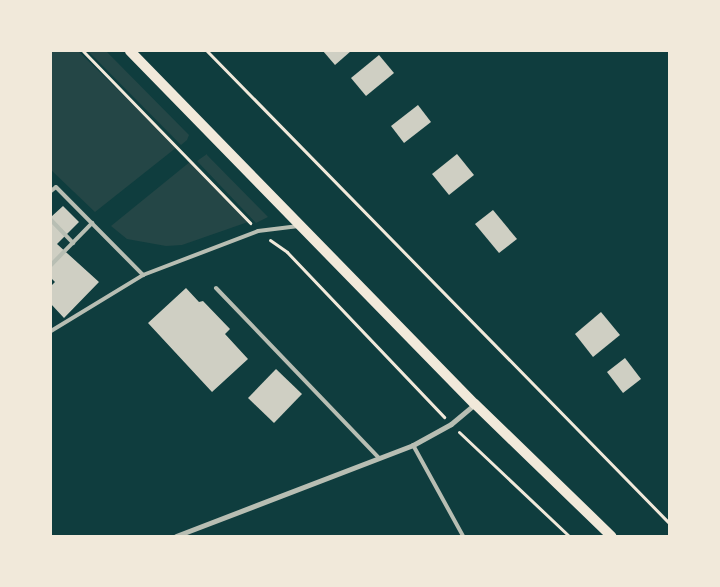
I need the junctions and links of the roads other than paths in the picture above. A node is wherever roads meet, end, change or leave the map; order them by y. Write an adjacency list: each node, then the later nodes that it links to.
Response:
1 (130, 51): 5 (main road)
2 (51, 191): 4 (lane)
3 (51, 220): 6 (lane)
4 (92, 224): 6 (lane); 8 (lane)
5 (300, 226): 8 (lane); 11 (main road)
6 (73, 243): 7 (lane)
7 (52, 263)
8 (144, 275): 10 (lane)
9 (216, 288): 13 (lane)
10 (51, 331)
11 (476, 404): 12 (street); 16 (main road)
12 (413, 445): 13 (street); 15 (lane)
13 (379, 458): 14 (street)
14 (176, 536)
15 (463, 536)
16 (611, 536)

